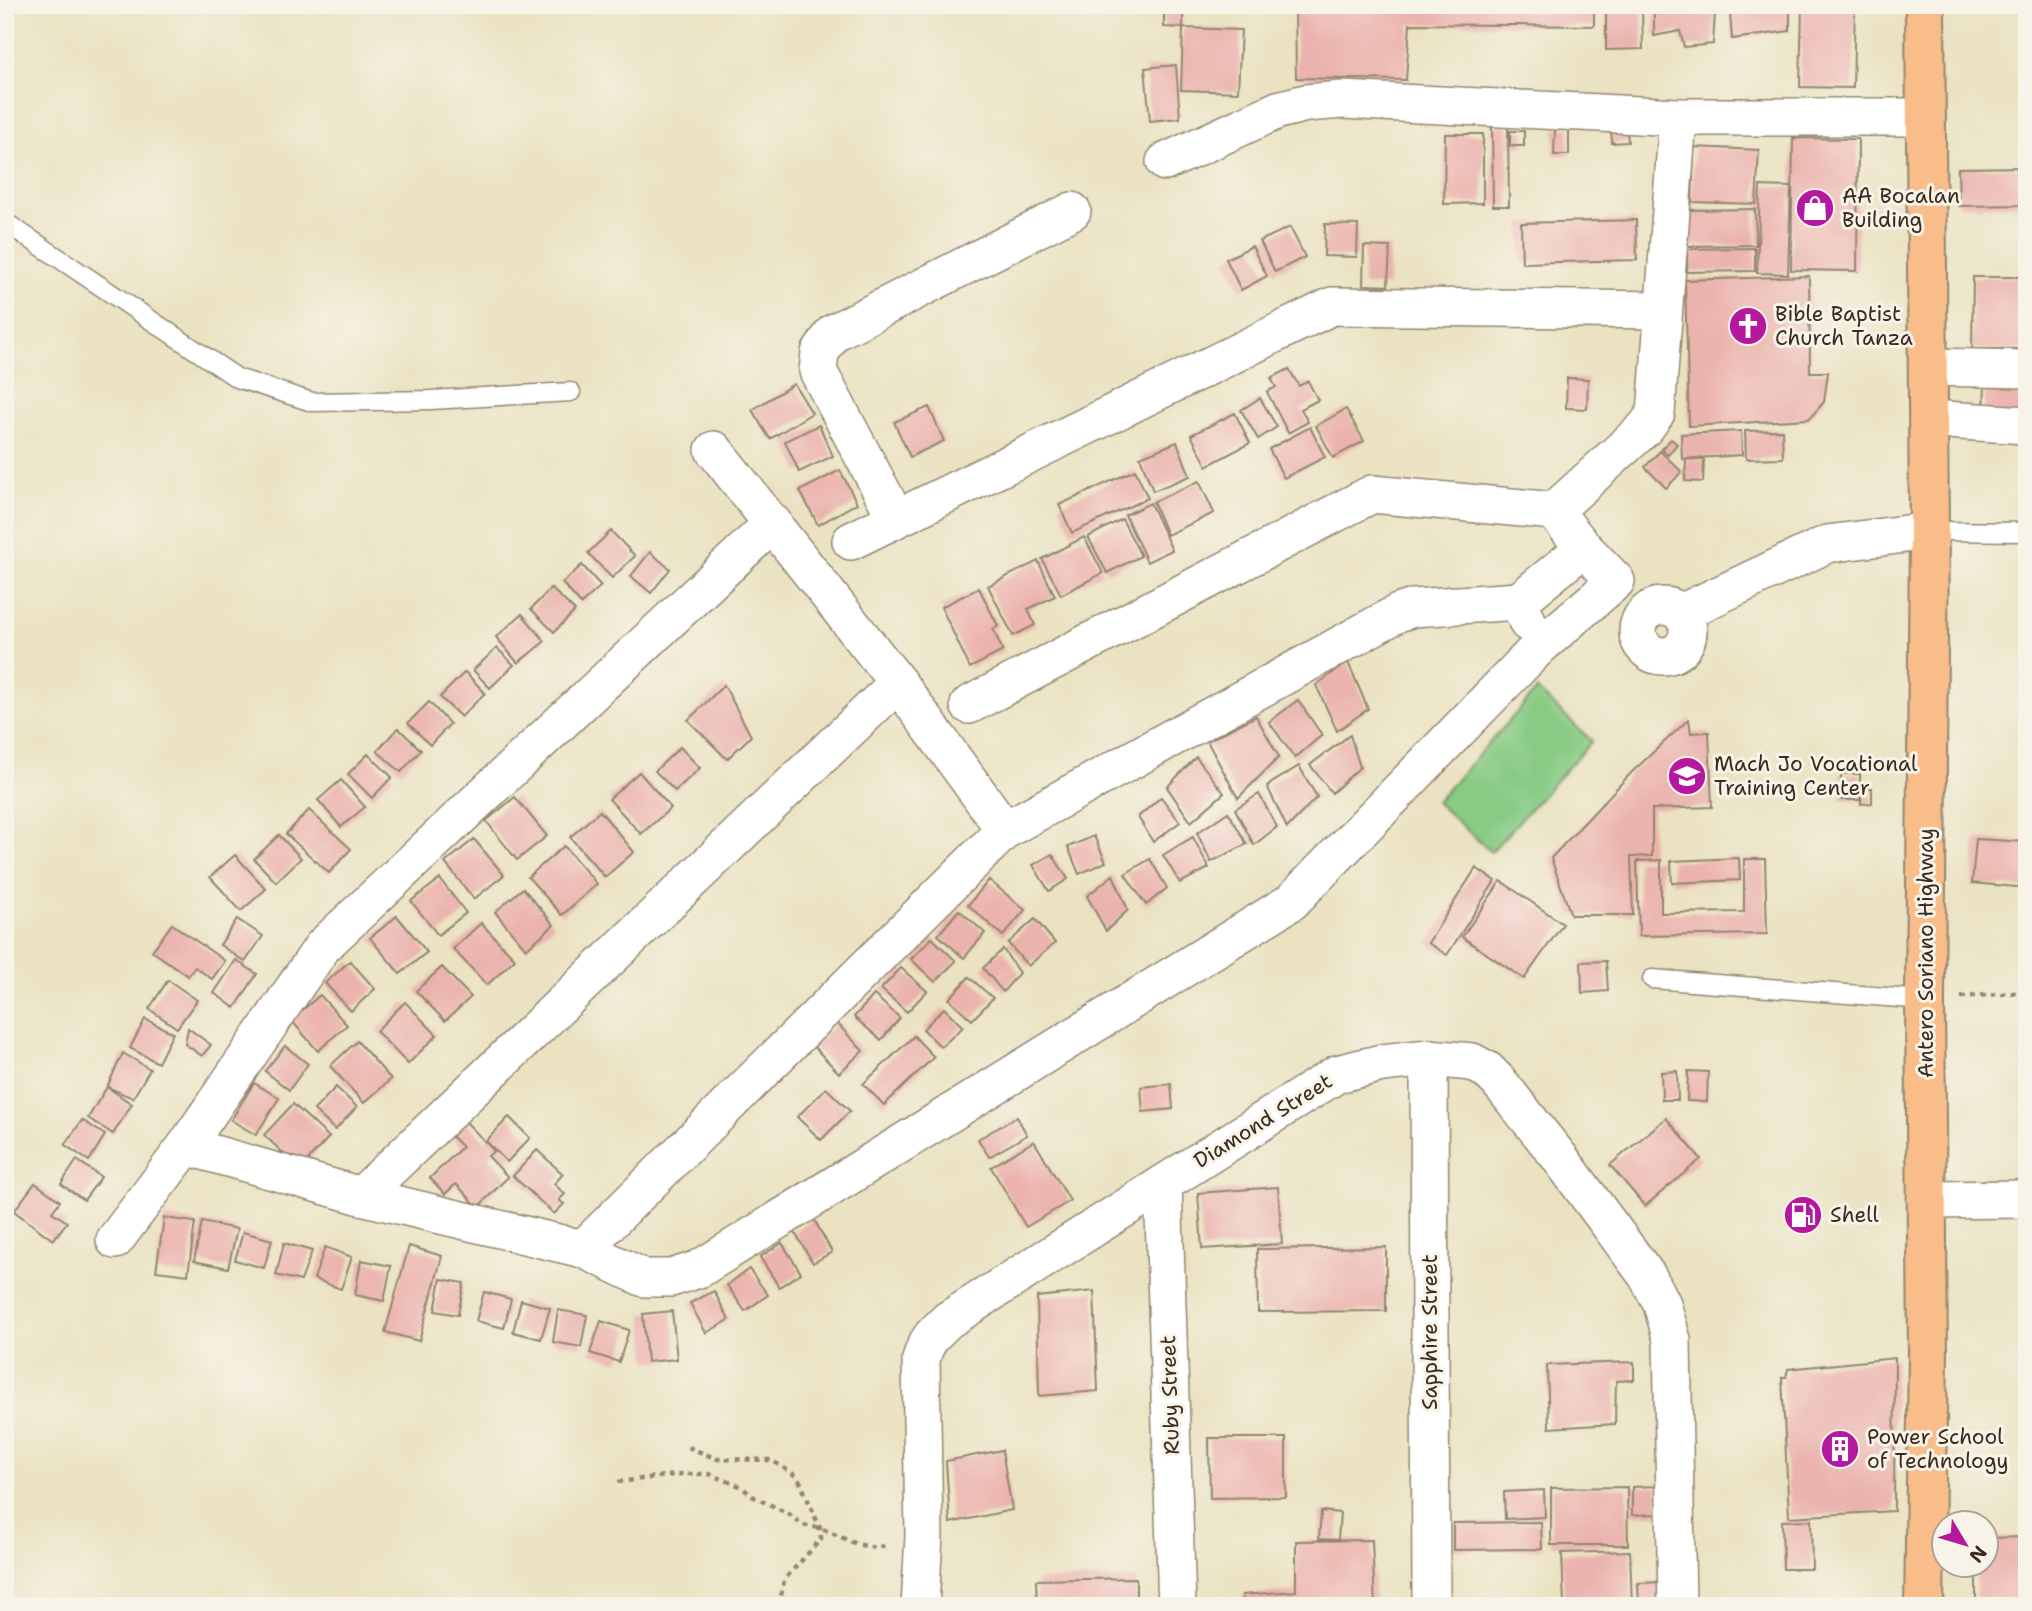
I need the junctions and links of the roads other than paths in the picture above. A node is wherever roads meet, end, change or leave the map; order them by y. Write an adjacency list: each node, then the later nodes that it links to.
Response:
1 (1925, 5): 3 (main road, Antero Soriano Highway)
2 (1678, 117): 3 (street); 4 (street); 7 (street)
3 (1926, 117): 8 (main road, Antero Soriano Highway)
4 (1165, 162)
5 (1072, 211): 15 (street)
6 (5, 222): 10 (lane)
7 (1663, 310): 14 (street); 15 (street)
8 (1928, 367): 9 (street); 11 (main road, Antero Soriano Highway)
9 (2027, 369)
10 (571, 391)
11 (1928, 419): 12 (street); 17 (main road, Antero Soriano Highway)
12 (2027, 425)
13 (714, 450): 16 (street)
14 (1554, 511): 20 (street); 25 (street)
15 (896, 517): 19 (street)
16 (774, 523): 24 (street); 30 (street)
17 (1929, 531): 18 (lane); 21 (street); 28 (main road, Antero Soriano Highway)
18 (2027, 532)
19 (851, 541)
20 (1584, 548): 21 (street); 22 (street)
21 (1616, 581): 23 (street)
22 (1519, 601): 23 (street); 26 (street)
23 (1539, 647): 36 (street)
24 (898, 682): 26 (street); 32 (street)
25 (969, 705)
26 (1005, 830): 36 (street)
27 (1652, 979): 28 (lane)
28 (1924, 1000): 34 (main road, Antero Soriano Highway)
29 (1429, 1058): 31 (street, Diamond Street); 39 (street, Sapphire Street); 40 (street, Diamond Street)
30 (186, 1146): 32 (street); 35 (street)
31 (1163, 1184): 37 (street, Diamond Street); 38 (street, Ruby Street)
32 (361, 1196): 36 (street)
33 (2027, 1199): 34 (street)
34 (1926, 1200): 41 (main road, Antero Soriano Highway)
35 (116, 1240)
36 (583, 1249)
37 (920, 1606)
38 (1177, 1606)
39 (1431, 1606)
40 (1677, 1606)
41 (1924, 1606)

